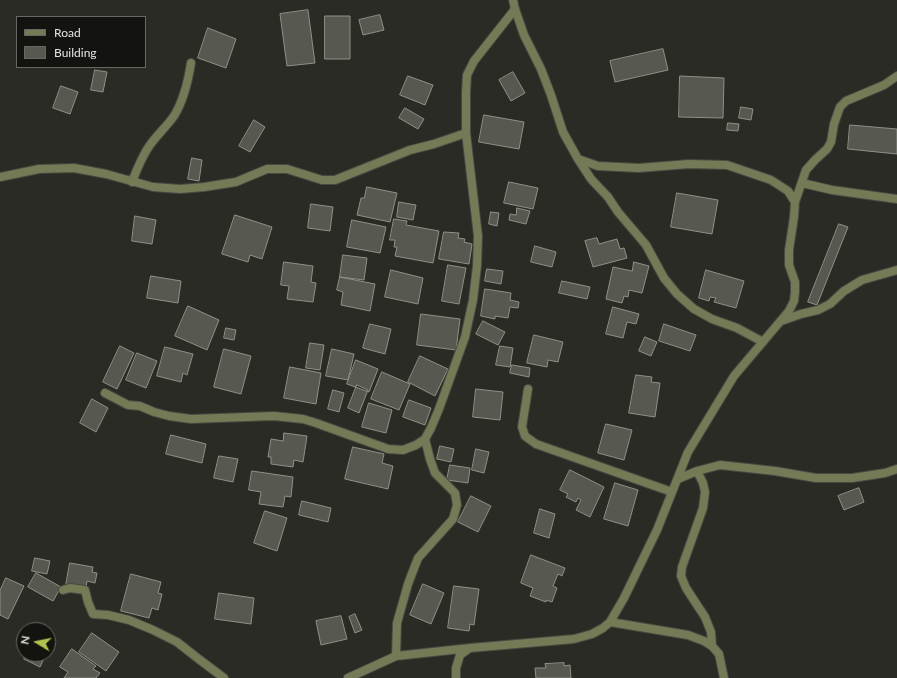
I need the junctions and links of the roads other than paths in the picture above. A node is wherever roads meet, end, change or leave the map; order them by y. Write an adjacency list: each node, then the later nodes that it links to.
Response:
1 (513, 0): 2 (street)
2 (515, 9): 5 (street); 6 (street)
3 (191, 63): 8 (street)
4 (897, 76): 9 (street)
5 (466, 133): 8 (street); 17 (street)
6 (578, 159): 11 (street); 14 (street)
7 (0, 177): 8 (street)
8 (132, 182)
9 (802, 183): 10 (street); 11 (street)
10 (897, 199)
11 (795, 202): 13 (street)
12 (897, 270): 13 (street)
13 (781, 321): 14 (street)
14 (763, 342): 20 (street)
15 (528, 389): 21 (street)
16 (105, 393): 17 (street)
17 (424, 439): 26 (street)
18 (897, 469): 19 (street)
19 (697, 471): 20 (street); 24 (street)
20 (678, 479): 21 (street)
21 (672, 492): 23 (street)
22 (63, 590): 27 (street)
23 (610, 622): 24 (street); 25 (street)
24 (712, 646): 30 (street)
25 (470, 648): 26 (street); 29 (street)
26 (396, 656): 28 (street)
27 (224, 678)
28 (348, 678)
29 (456, 678)
30 (724, 678)

